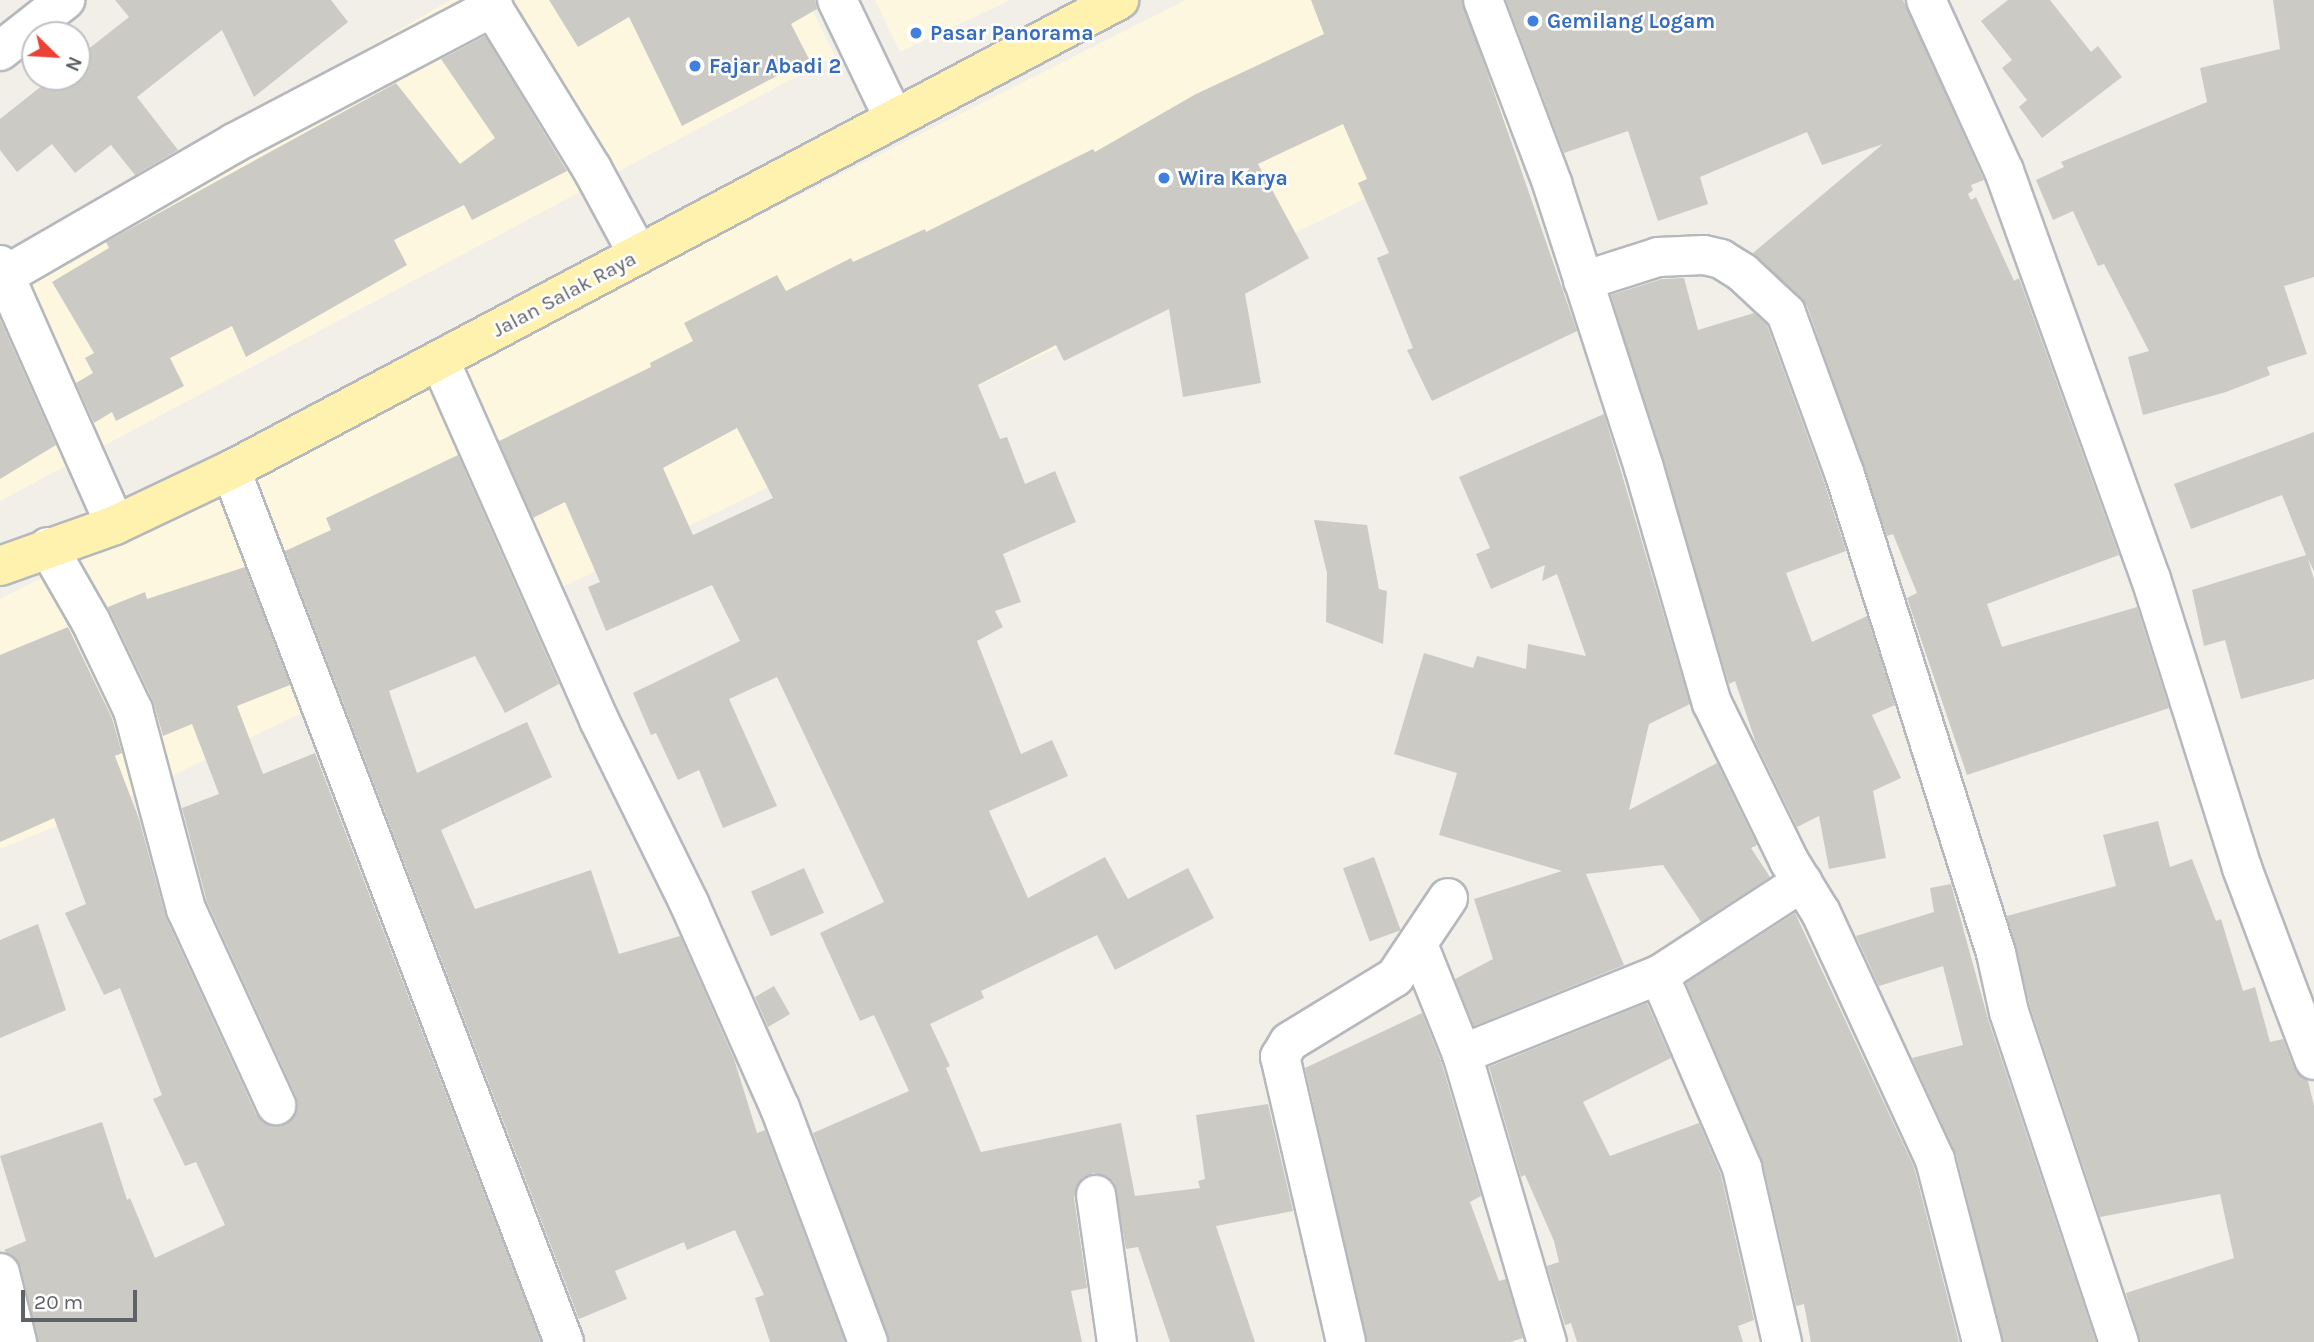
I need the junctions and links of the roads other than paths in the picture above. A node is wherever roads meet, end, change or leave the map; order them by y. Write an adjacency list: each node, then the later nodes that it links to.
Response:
1 (65, 0): 7 (street)
2 (837, 0): 8 (street)
3 (1119, 0): 8 (main road, Jalan Salak Raya)
4 (1483, 0): 11 (street)
5 (1926, 0): 22 (street)
6 (490, 3): 9 (street); 10 (street)
7 (0, 51)
8 (893, 117): 9 (main road, Jalan Salak Raya)
9 (638, 254): 12 (main road, Jalan Salak Raya)
10 (2, 271): 14 (street)
11 (1583, 281): 17 (street); 34 (street)
12 (440, 361): 13 (main road, Jalan Salak Raya); 28 (street)
13 (231, 470): 14 (main road, Jalan Salak Raya); 27 (street)
14 (115, 525): 15 (main road, Jalan Salak Raya)
15 (48, 547): 16 (main road, Jalan Salak Raya); 23 (street)
16 (0, 566)
17 (1802, 882): 20 (street); 33 (street)
18 (1448, 898): 19 (street)
19 (1419, 947): 21 (street); 30 (street)
20 (1659, 975): 21 (street); 32 (street)
21 (1462, 1054): 31 (street)
22 (2314, 1060)
23 (276, 1105)
24 (1096, 1195): 29 (street)
25 (0, 1273): 26 (street)
26 (17, 1342)
27 (564, 1342)
28 (868, 1342)
29 (1117, 1342)
30 (1346, 1342)
31 (1546, 1342)
32 (1782, 1342)
33 (1982, 1342)
34 (2119, 1342)

